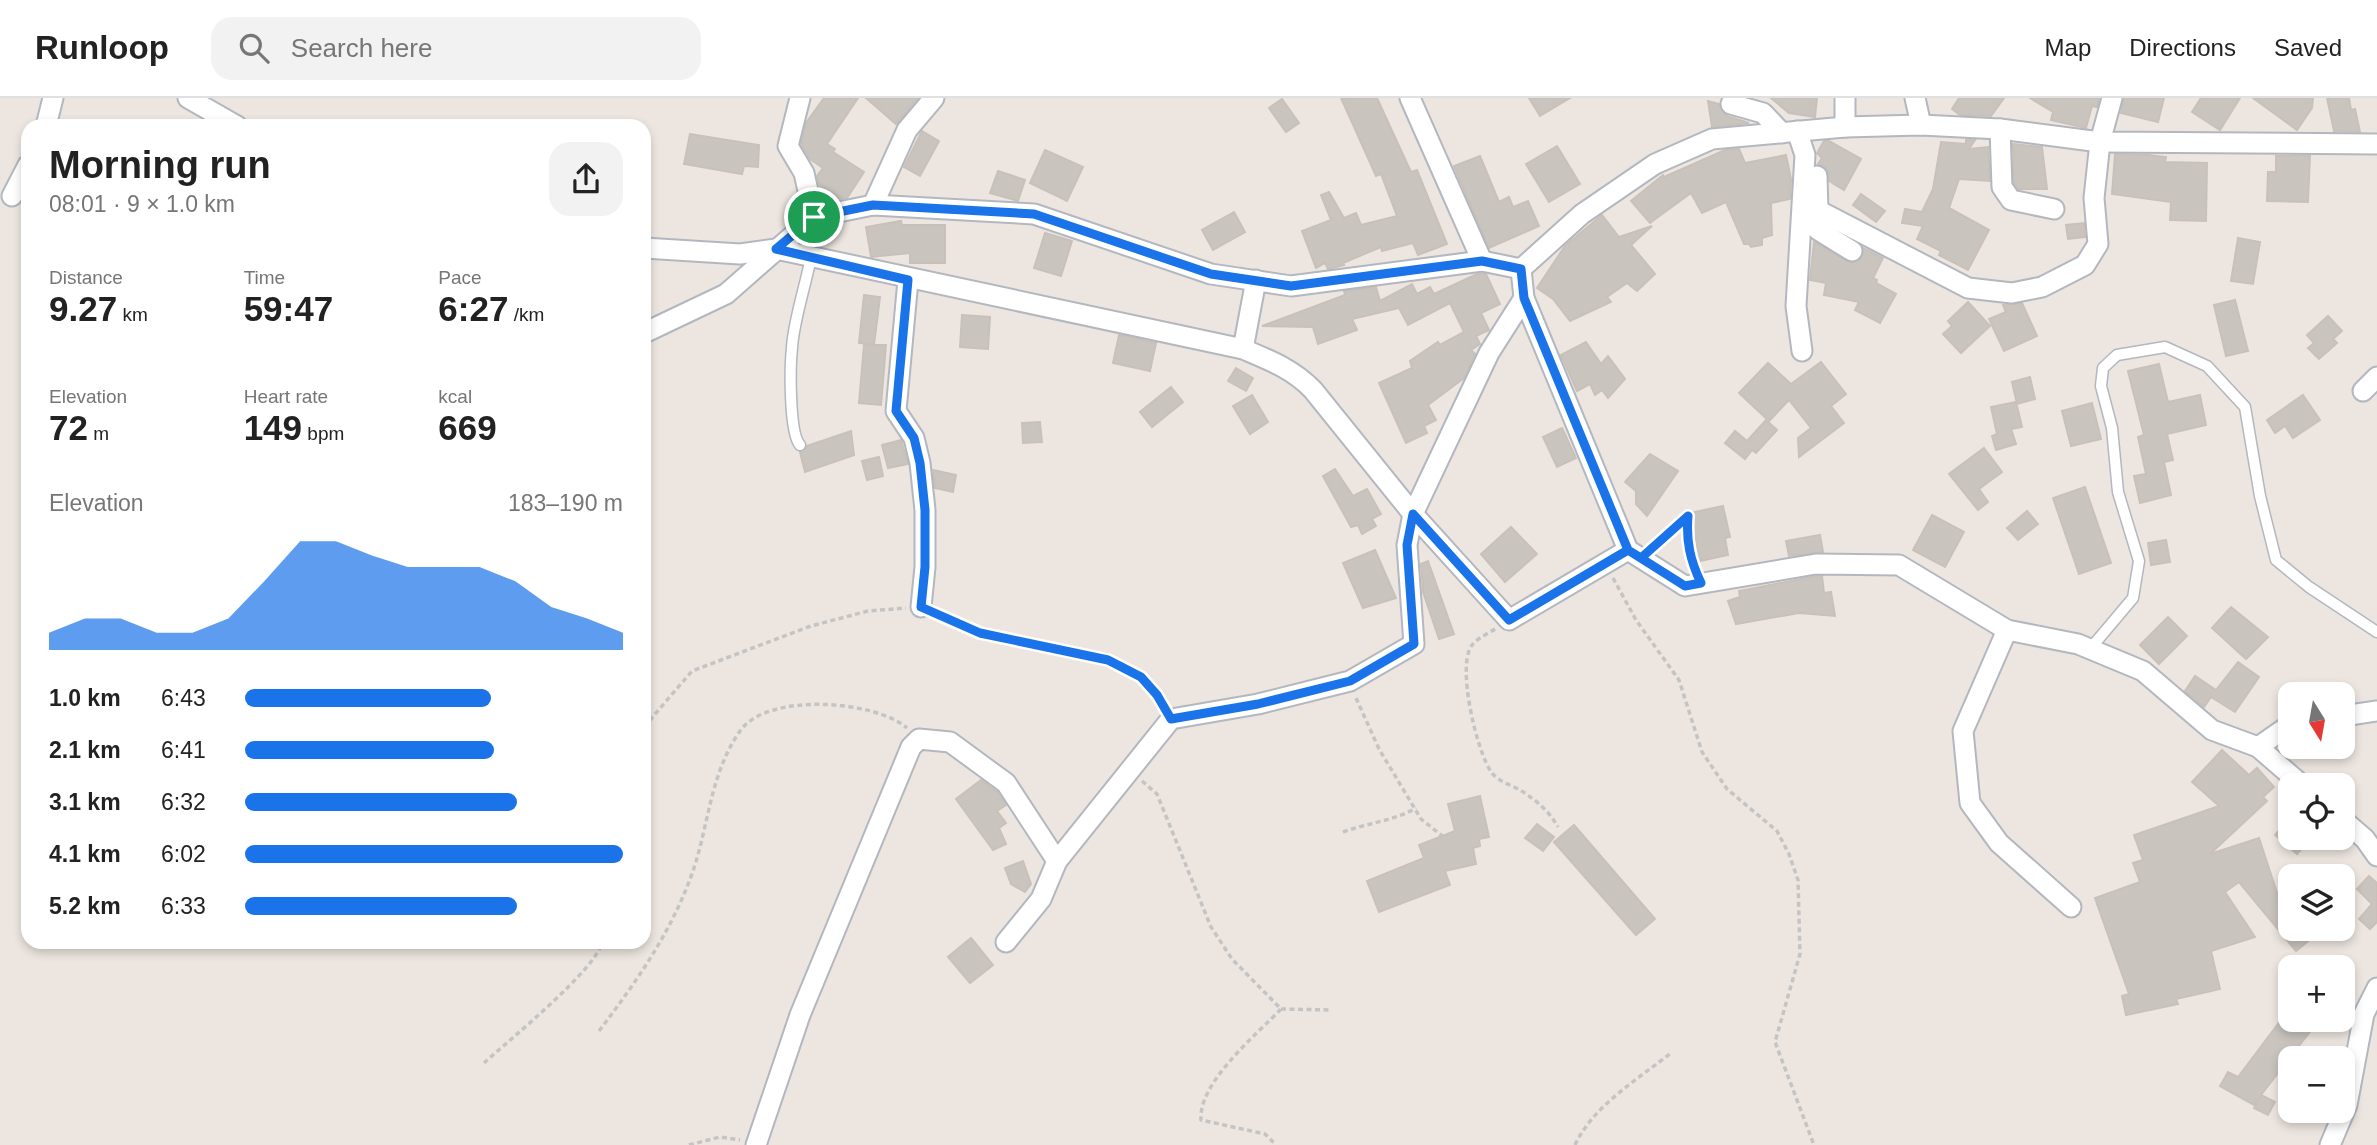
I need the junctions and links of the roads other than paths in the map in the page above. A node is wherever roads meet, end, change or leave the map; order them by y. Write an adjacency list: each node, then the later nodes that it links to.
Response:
1 (53, 98): 10 (street)
2 (188, 98): 11 (street)
3 (800, 98): 24 (street)
4 (934, 98): 21 (street)
5 (1410, 98): 29 (street)
6 (1845, 98): 13 (street)
7 (1915, 98): 12 (street)
8 (2112, 98): 16 (street)
9 (1731, 104): 15 (street)
10 (48, 119)
11 (225, 119)
12 (1921, 125): 13 (street); 14 (street)
13 (1845, 127): 15 (street)
14 (2000, 129): 16 (street); 23 (street)
15 (1789, 132): 22 (street); 30 (street)
16 (2100, 142): 17 (street); 22 (street)
17 (2377, 144)
18 (1817, 176): 22 (street)
19 (21, 179): 20 (street)
20 (13, 195)
21 (873, 205): 24 (street); 32 (street)
22 (1814, 209): 27 (street); 36 (street)
23 (2054, 209)
24 (814, 217): 26 (street)
25 (651, 248): 26 (street)
26 (776, 249): 28 (street); 34 (street)
27 (1852, 251)
28 (811, 257): 31 (street); 37 (lane)
29 (1482, 261): 30 (street); 32 (street)
30 (1521, 269): 33 (street)
31 (908, 280): 35 (street); 40 (street)
32 (1256, 280): 35 (street)
33 (1524, 298): 38 (street); 39 (street)
34 (651, 330)
35 (1243, 349): 38 (street)
36 (1802, 351)
37 (800, 445)
38 (1413, 514): 39 (street); 51 (street)
39 (1634, 554): 41 (street)
40 (921, 607)
41 (2007, 630): 43 (street); 52 (street)
42 (2377, 632): 43 (lane)
43 (2090, 649): 47 (street)
44 (2377, 711): 45 (street)
45 (2356, 714)
46 (2278, 733): 47 (street)
47 (2258, 747): 48 (street)
48 (2289, 773)
49 (2355, 830): 50 (street)
50 (2377, 856)
51 (1057, 861): 53 (street); 55 (street)
52 (2071, 907)
53 (1006, 942)
54 (2377, 988): 56 (street)
55 (756, 1144)
56 (2330, 1145)

